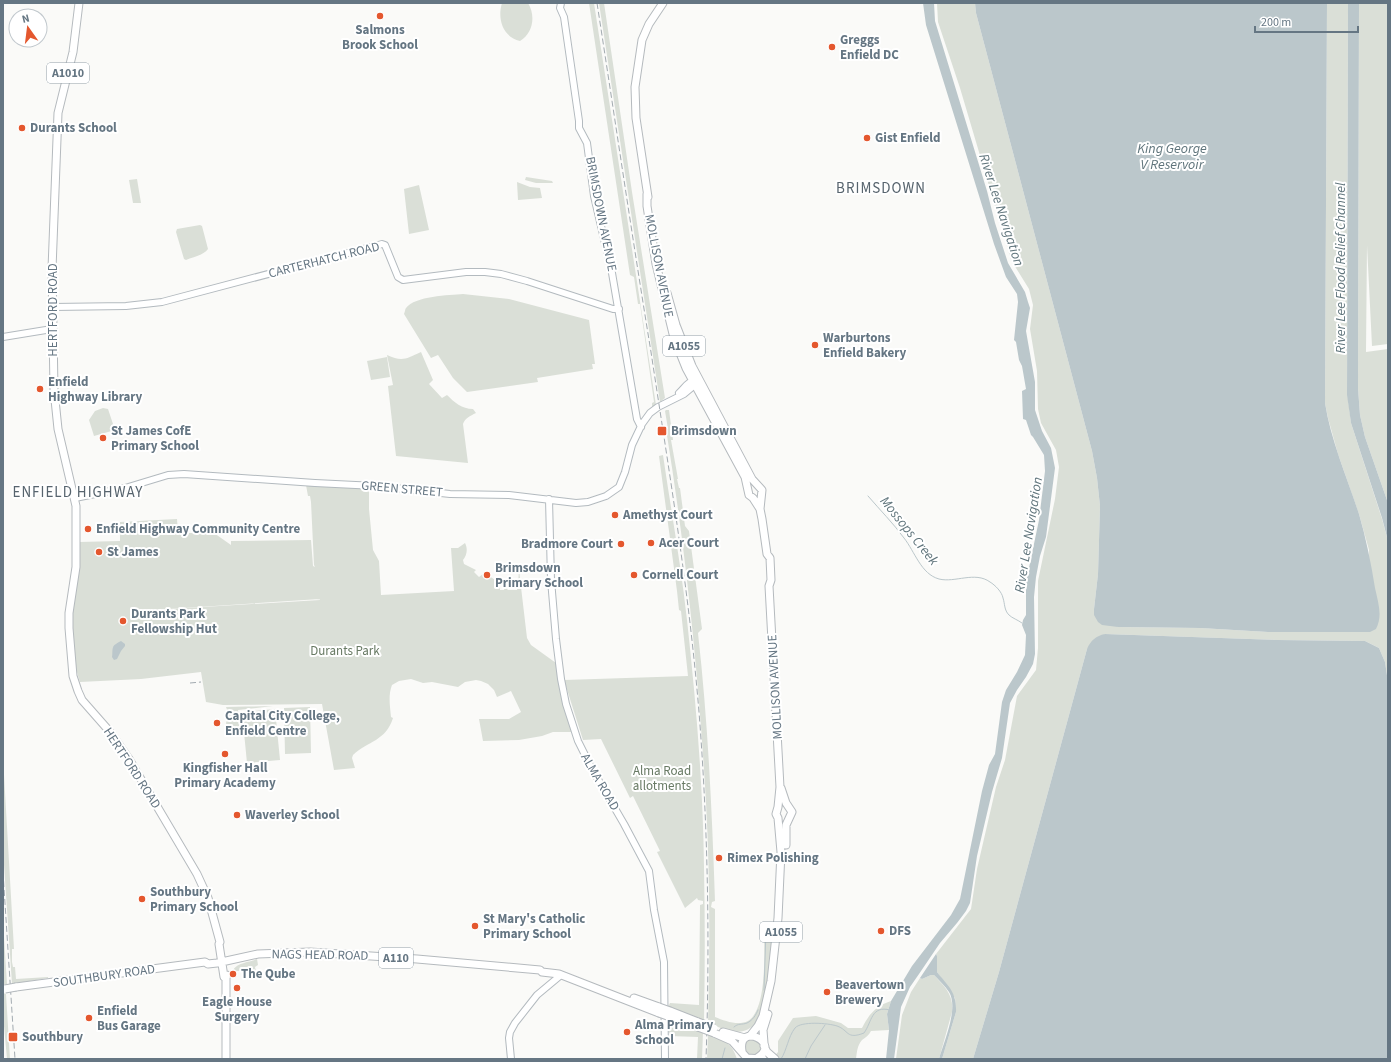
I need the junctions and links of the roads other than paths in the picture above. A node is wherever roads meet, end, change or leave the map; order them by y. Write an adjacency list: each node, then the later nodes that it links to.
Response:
1 (79, 3): 6 (main road, HERTFORD ROAD / A1010)
2 (561, 3): 7 (street, BRIMSDOWN AVENUE)
3 (657, 3): 5 (main road, MOLLISON AVENUE / A1055)
4 (663, 3): 5 (main road, MOLLISON AVENUE / A1055)
5 (649, 24): 10 (main road, MOLLISON AVENUE / A1055)
6 (52, 307): 7 (street, CARTERHATCH ROAD); 8 (main road, HERTFORD ROAD / A1010)
7 (619, 309): 16 (street, BRIMSDOWN AVENUE)
8 (52, 329): 9 (street); 20 (main road, HERTFORD ROAD / A1010)
9 (3, 337)
10 (689, 367): 11 (main road, MOLLISON AVENUE / A1055); 12 (street)
11 (697, 382): 12 (street, GREEN STREET); 13 (street, GREEN STREET); 15 (main road, MOLLISON AVENUE / A1055); 17 (main road, MOLLISON AVENUE / A1055)
12 (685, 386): 14 (street, GREEN STREET)
13 (684, 394): 14 (street, GREEN STREET); 15 (street)
14 (675, 398): 16 (street, GREEN STREET)
15 (704, 400): 18 (main road, MOLLISON AVENUE / A1055)
16 (641, 427): 22 (street, GREEN STREET)
17 (757, 485): 18 (main road); 19 (main road, MOLLISON AVENUE / A1055)
18 (748, 489): 21 (main road, MOLLISON AVENUE / A1055)
19 (761, 495): 21 (main road); 23 (main road, MOLLISON AVENUE / A1055)
20 (75, 498): 22 (street, GREEN STREET); 29 (main road, HERTFORD ROAD / A1010)
21 (753, 498): 23 (main road, MOLLISON AVENUE / A1055)
22 (549, 499): 41 (street, ALMA ROAD)
23 (760, 509): 24 (main road, MOLLISON AVENUE / A1055)
24 (780, 787): 25 (main road, MOLLISON AVENUE / A1055); 26 (main road, MOLLISON AVENUE / A1055)
25 (778, 807): 26 (main road); 27 (main road, MOLLISON AVENUE / A1055)
26 (789, 807): 28 (main road, MOLLISON AVENUE / A1055)
27 (778, 818): 28 (main road); 36 (main road, MOLLISON AVENUE / A1055)
28 (788, 819): 37 (main road, MOLLISON AVENUE / A1055)
29 (224, 959): 30 (main road, NAGS HEAD ROAD / A110); 33 (main road, SOUTHBURY ROAD / A110, bridge); 39 (main road, A1010)
30 (553, 971): 31 (main road); 32 (street); 34 (main road, A110)
31 (561, 975): 32 (street); 34 (main road, A110)
32 (552, 982): 40 (street)
33 (4, 989)
34 (659, 1010): 35 (main road, A110, bridge)
35 (714, 1031): 36 (main road, A110); 38 (main road, A110)
36 (747, 1037): 37 (main road); 38 (main road)
37 (764, 1044): 42 (main road); 43 (main road)
38 (742, 1054): 42 (main road)
39 (226, 1059)
40 (511, 1059)
41 (665, 1059)
42 (757, 1059)
43 (775, 1059)

